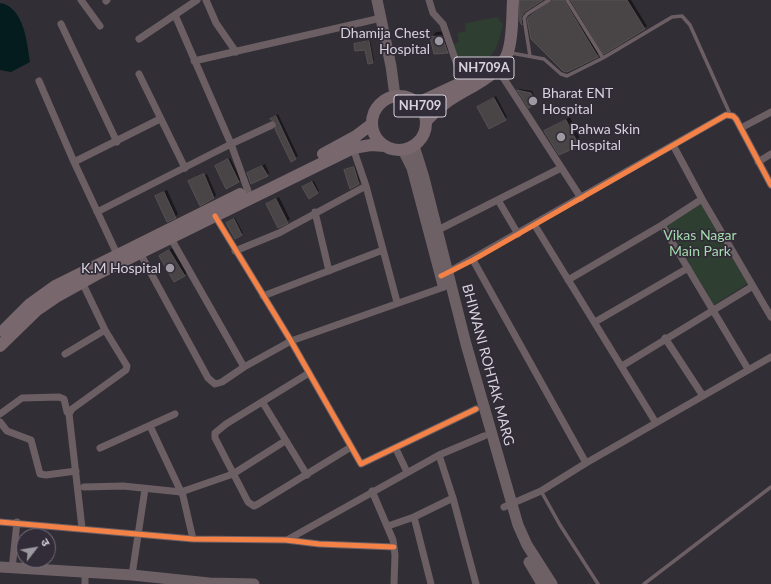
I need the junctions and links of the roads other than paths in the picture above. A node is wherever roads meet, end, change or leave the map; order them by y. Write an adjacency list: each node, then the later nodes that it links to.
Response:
1 (81, 0): 13 (street)
2 (197, 0): 10 (street)
3 (206, 0): 15 (street)
4 (377, 0): 11 (main road)
5 (429, 0): 23 (street)
6 (507, 0): 23 (main road, NH709A)
7 (513, 0): 16 (main road, NH709A)
8 (549, 0): 17 (lane)
9 (567, 0): 18 (lane)
10 (174, 15): 14 (street); 19 (street)
11 (381, 18): 15 (street); 24 (main road)
12 (61, 24): 33 (street)
13 (100, 26)
14 (139, 39)
15 (236, 52): 19 (street)
16 (508, 52): 17 (lane); 20 (main road, NH709A)
17 (530, 56): 18 (lane)
18 (603, 58): 27 (lane)
19 (194, 61): 34 (street)
20 (497, 68): 29 (main road, NH709A); 43 (street)
21 (140, 74): 28 (street)
22 (39, 81): 40 (street)
23 (463, 82): 25 (main road, NH709A)
24 (395, 96): 25 (main road, NH709); 30 (main road, NH709)
25 (418, 103): 29 (main road, NH709)
26 (771, 112): 32 (street)
27 (730, 115): 32 (street); 35 (street)
28 (160, 119): 33 (street); 42 (street)
29 (426, 121): 38 (main road, NH709)
30 (372, 124): 36 (main road); 46 (main road)
31 (272, 125): 34 (street)
32 (741, 128): 41 (street)
33 (117, 142): 40 (street)
34 (231, 144): 42 (street); 46 (street)
35 (673, 145): 47 (street); 48 (street)
36 (385, 146): 37 (main road); 38 (main road)
37 (353, 148): 45 (street); 52 (main road)
38 (408, 148): 55 (main road, BHIWANI ROHTAK MARG)
39 (771, 154): 41 (street)
40 (74, 162): 50 (street)
41 (758, 162): 44 (street)
42 (185, 168): 50 (street)
43 (561, 168): 47 (street); 49 (street)
44 (771, 185)
45 (366, 186): 51 (street); 58 (street)
46 (248, 191): 56 (main road)
47 (581, 198): 53 (street)
48 (702, 199): 54 (street); 68 (street)
49 (498, 200): 55 (street); 57 (street)
50 (97, 212): 61 (street)
51 (315, 212): 59 (street); 64 (street)
52 (215, 216): 56 (main road); 59 (street)
53 (534, 224): 57 (street); 66 (street)
54 (662, 225): 63 (street); 66 (street)
55 (433, 232): 65 (main road, BHIWANI ROHTAK MARG)
56 (168, 234): 60 (main road); 61 (main road); 83 (street)
57 (518, 234): 62 (street)
58 (383, 250): 64 (street); 71 (street)
59 (235, 251): 70 (street)
60 (140, 253): 67 (main road); 83 (street)
61 (117, 254): 76 (main road)
62 (473, 260): 65 (street); 101 (street)
63 (688, 268): 72 (street); 74 (street)
64 (329, 271): 70 (street)
65 (445, 275): 69 (main road); 113 (main road, BHIWANI ROHTAK MARG)
66 (568, 280): 74 (street)
67 (82, 282): 75 (street); 79 (main road)
68 (753, 286): 72 (street); 73 (street)
69 (444, 287): 71 (street); 88 (main road)
70 (263, 296): 78 (street)
71 (398, 302): 78 (street)
72 (713, 310): 77 (street); 84 (street)
73 (771, 316)
74 (595, 322): 82 (street)
75 (105, 330): 80 (street); 90 (street)
76 (0, 335)
77 (665, 338): 82 (street); 86 (street)
78 (291, 341): 83 (street); 85 (street)
79 (0, 346)
80 (65, 354)
81 (771, 357): 84 (street)
82 (622, 366): 93 (street)
83 (244, 367)
84 (748, 369): 86 (street)
85 (309, 373): 87 (street); 97 (street)
86 (703, 396): 93 (street)
87 (263, 403): 96 (street); 104 (street)
88 (476, 409): 95 (main road); 99 (street)
89 (0, 414): 90 (street)
90 (69, 414): 102 (street)
91 (174, 414): 94 (street)
92 (0, 422): 102 (street)
93 (656, 423): 101 (street)
94 (150, 426): 98 (street); 110 (street)
95 (484, 436): 100 (street); 113 (main road)
96 (285, 441): 104 (street); 105 (street)
97 (351, 447): 99 (street); 105 (street)
98 (100, 448)
99 (396, 449): 103 (street)
100 (439, 455): 103 (street); 112 (street)
101 (586, 463): 111 (street)
102 (76, 471): 118 (street)
103 (407, 472): 109 (street)
104 (233, 474): 105 (street); 110 (street)
105 (306, 475)
106 (84, 487): 108 (street)
107 (771, 487): 136 (lane)
108 (146, 489): 110 (street); 119 (street)
109 (372, 491): 117 (street); 121 (street)
110 (181, 492): 120 (street)
111 (541, 492): 113 (street); 135 (lane)
112 (453, 498): 114 (street); 132 (street)
113 (508, 506): 133 (main road); 134 (main road, BHIWANI ROHTAK MARG)
114 (414, 517): 117 (street); 131 (street)
115 (0, 522): 116 (street)
116 (17, 522): 118 (street); 124 (street)
117 (388, 526): 122 (street)
118 (82, 528): 119 (street)
119 (138, 533): 120 (street); 125 (street)
120 (193, 539): 121 (street)
121 (286, 540): 122 (street)
122 (394, 547): 130 (street)
123 (0, 567): 124 (main road)
124 (12, 569): 126 (main road)
125 (132, 575): 126 (main road); 127 (main road)
126 (85, 579)
127 (148, 581): 128 (main road)
128 (209, 583): 129 (main road)
129 (254, 584)
130 (394, 584)
131 (432, 584)
132 (476, 584)
133 (542, 584)
134 (552, 584)
135 (598, 584)
136 (644, 584)

